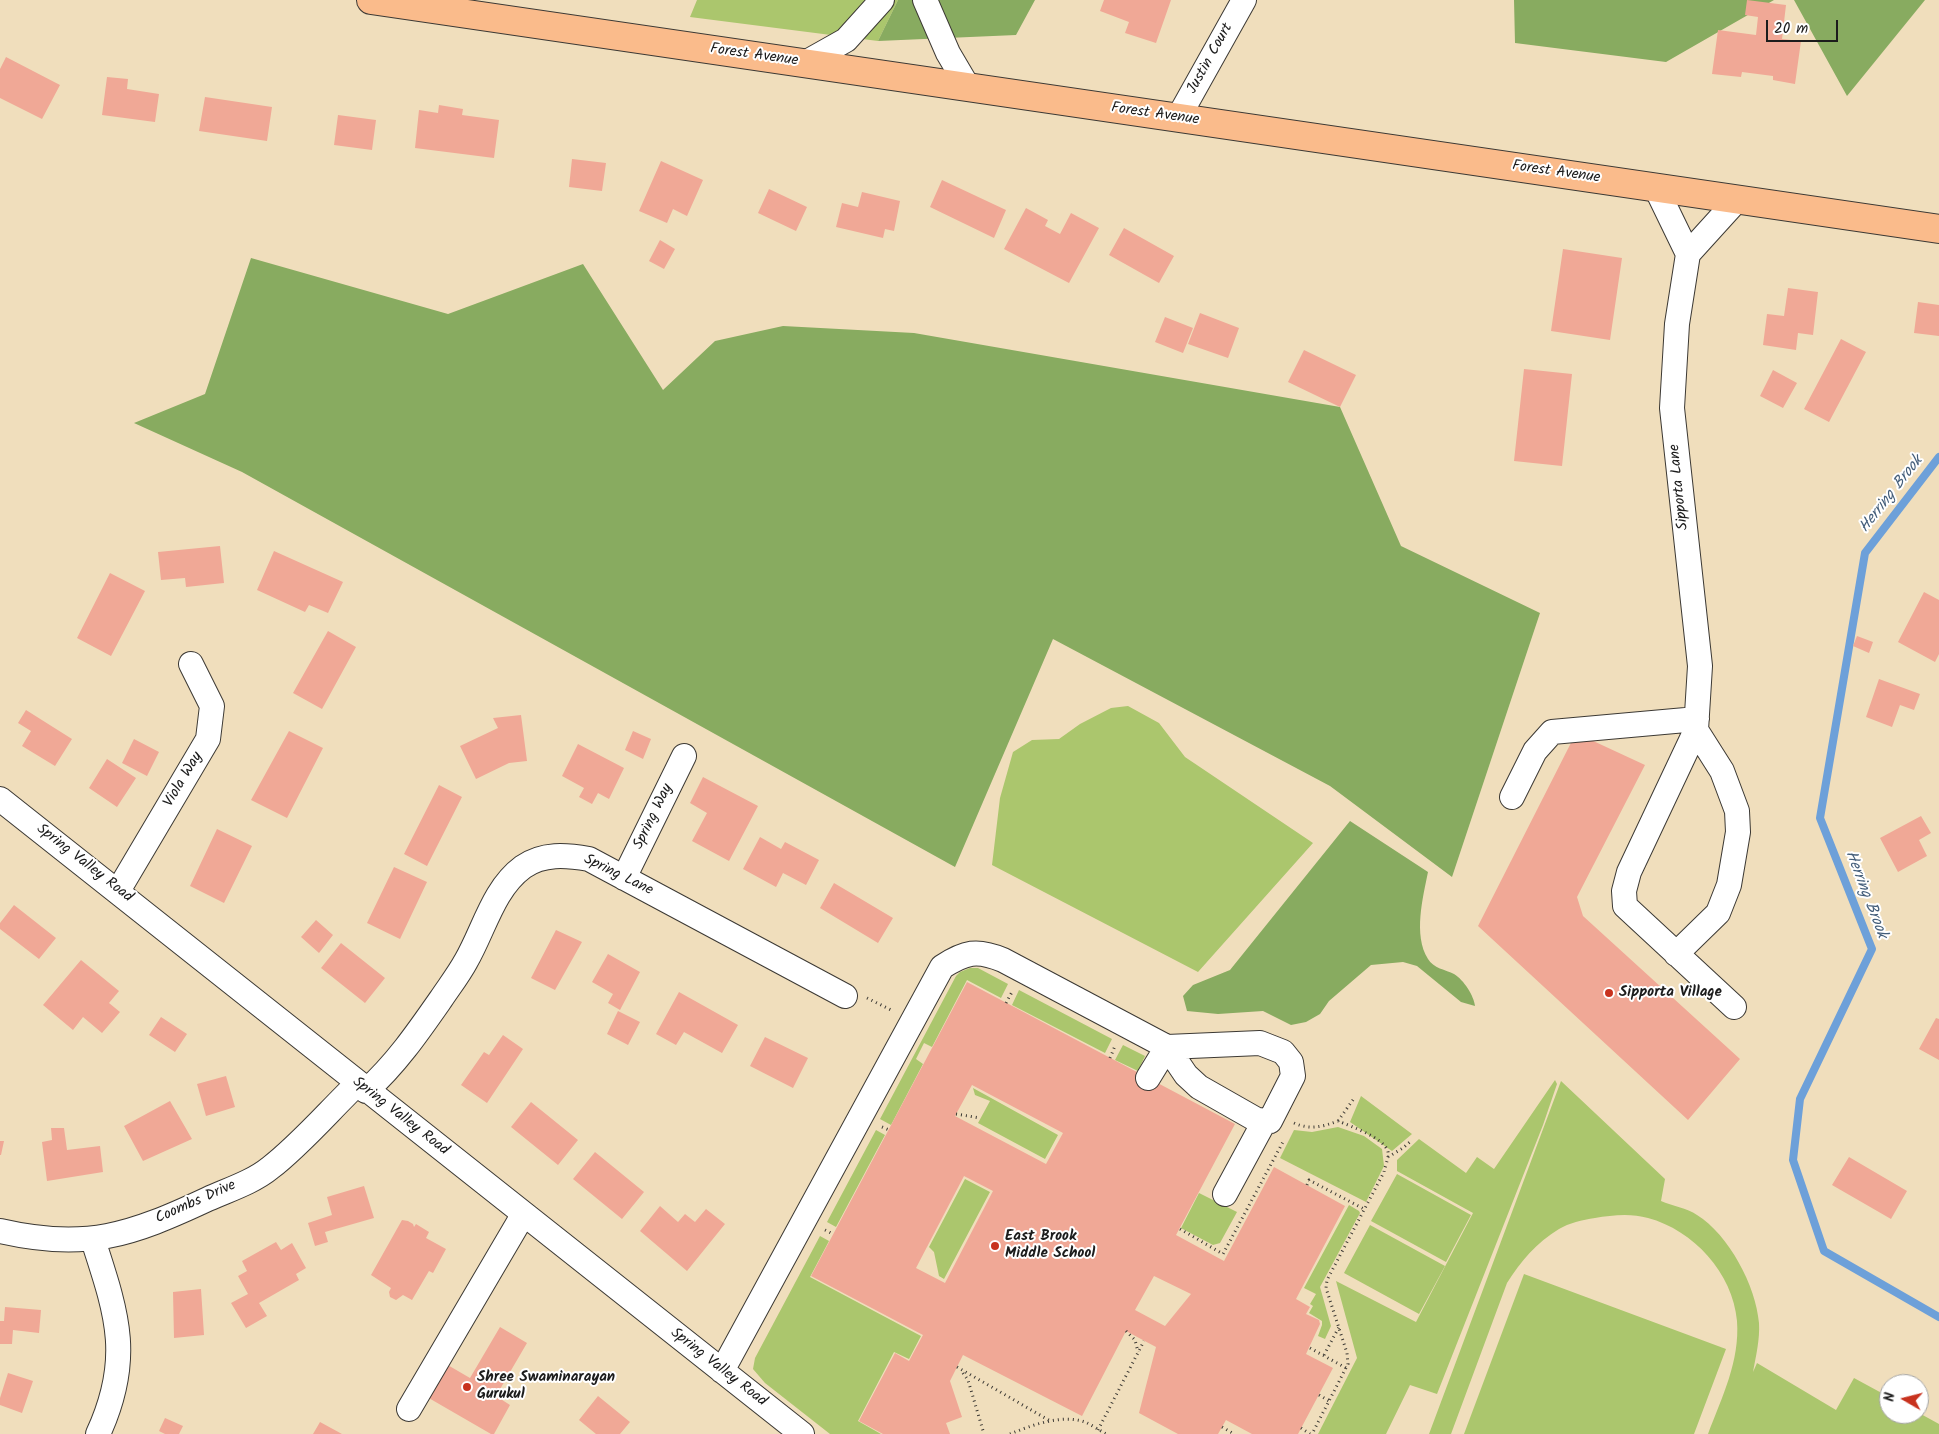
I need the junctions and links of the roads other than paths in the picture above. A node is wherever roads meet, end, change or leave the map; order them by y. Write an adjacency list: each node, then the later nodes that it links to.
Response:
1 (371, 0): 5 (main road, Forest Avenue)
2 (882, 0): 5 (street)
3 (925, 0): 6 (street)
4 (1244, 0): 7 (street, Justin Court)
5 (805, 63): 6 (main road, Forest Avenue)
6 (968, 87): 7 (main road, Forest Avenue)
7 (1178, 118): 8 (main road, Forest Avenue)
8 (1656, 188): 9 (main road, Forest Avenue); 11 (street)
9 (1737, 200): 10 (main road, Forest Avenue); 11 (street)
10 (1939, 229)
11 (1688, 254): 13 (street, Sipporta Lane)
12 (191, 664): 18 (street, Viola Way)
13 (1697, 725): 15 (street); 19 (street); 19 (street)
14 (684, 756): 17 (street, Spring Way)
15 (1512, 797)
16 (0, 799): 18 (street, Spring Valley Road)
17 (624, 878): 20 (street, Spring Lane); 24 (street, Spring Lane)
18 (118, 891): 24 (street, Spring Valley Road)
19 (1676, 954): 21 (street)
20 (845, 996)
21 (1734, 1007)
22 (1167, 1047): 23 (street); 25 (street); 25 (street); 30 (street)
23 (1148, 1078)
24 (362, 1087): 27 (street, Spring Valley Road); 29 (street, Coombs Drive)
25 (1264, 1122): 26 (street)
26 (1225, 1194)
27 (524, 1215): 30 (street, Spring Valley Road); 31 (street)
28 (0, 1231): 29 (street, Coombs Drive)
29 (93, 1240): 32 (street)
30 (722, 1371): 33 (street, Spring Valley Road)
31 (408, 1409)
32 (98, 1434)
33 (802, 1434)

